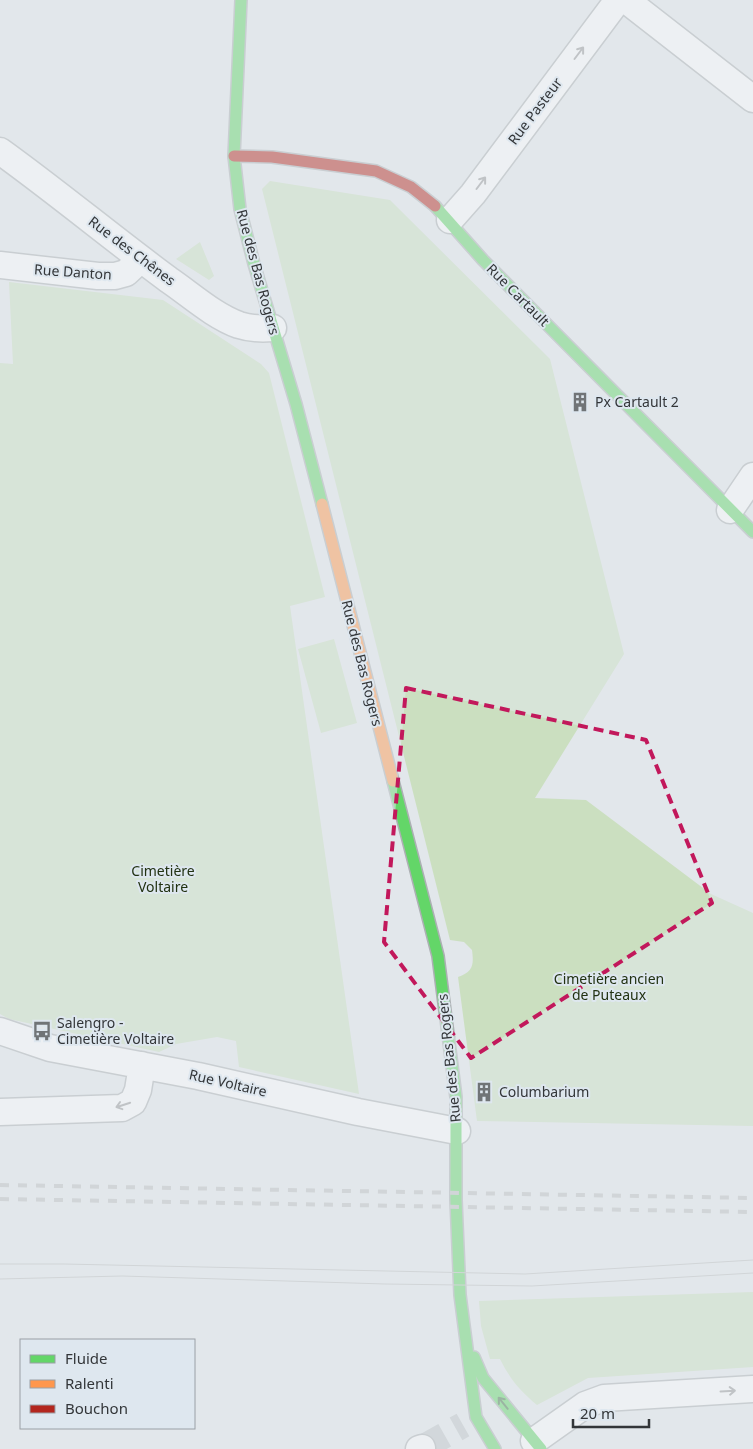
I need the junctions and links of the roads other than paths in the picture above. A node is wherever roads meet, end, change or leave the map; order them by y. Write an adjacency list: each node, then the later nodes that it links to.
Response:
1 (241, 0): 6 (street, Rue des Bas Rogers)
2 (618, 0): 7 (street, Rue Pasteur, one-way to 2)
3 (626, 0): 4 (street)
4 (753, 99)
5 (0, 150): 8 (street, Rue des Chênes)
6 (234, 156): 7 (street, Rue Cartault); 10 (street, Rue des Bas Rogers)
7 (450, 220): 12 (street, Rue Cartault)
8 (141, 259): 9 (street, Rue Danton); 10 (street, Rue des Chênes)
9 (0, 265)
10 (273, 328): 17 (street, Rue des Bas Rogers)
11 (753, 476): 12 (street)
12 (735, 514): 13 (street, Rue Cartault)
13 (753, 532)
14 (0, 1031): 15 (street, Rue Voltaire)
15 (142, 1065): 16 (street, one-way to 16); 17 (street, Rue Voltaire)
16 (0, 1112)
17 (457, 1131): 18 (street, Rue des Bas Rogers)
18 (464, 1332): 20 (street, Rue des Bas Rogers, one-way to 18); 21 (street, Rue des Bas Rogers)
19 (753, 1389): 20 (street, one-way to 19)
20 (537, 1445)
21 (495, 1449)

